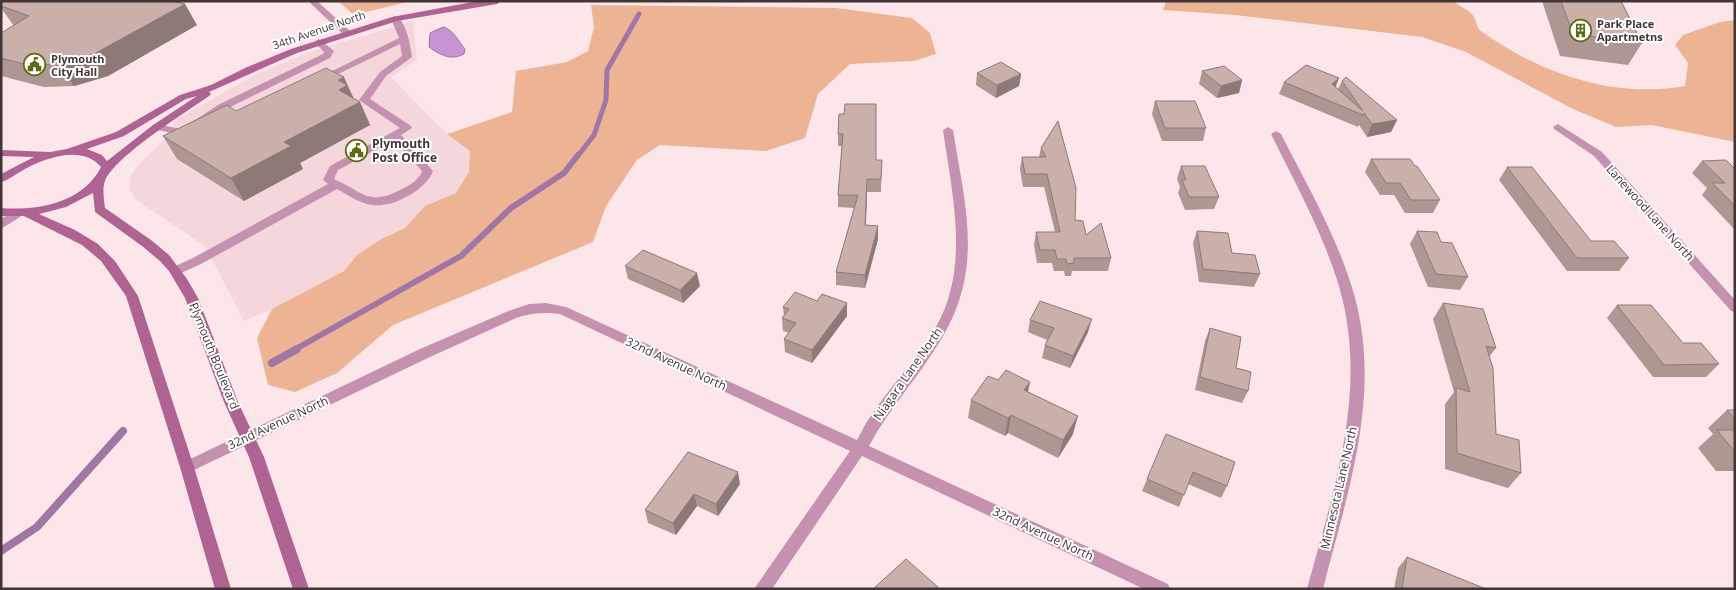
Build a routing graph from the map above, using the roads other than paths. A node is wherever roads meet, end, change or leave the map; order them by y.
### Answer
1 (312, 1) edge
2 (497, 1) edge
3 (395, 19) junction
4 (347, 33) junction
5 (404, 39) junction
6 (319, 42) junction
7 (315, 82) edge
8 (214, 87) junction
9 (157, 127) junction
10 (1558, 127) dead end
11 (948, 130) dead end
12 (182, 133) junction
13 (202, 134) edge
14 (1276, 134) dead end
15 (395, 135) junction
16 (69, 152) junction
17 (1, 153) edge
18 (56, 154) junction
19 (106, 167) junction
20 (1, 179) edge
21 (98, 182) junction
22 (337, 184) junction
23 (1, 212) edge
24 (22, 214) junction
25 (1, 225) edge
26 (175, 270) junction
27 (1735, 308) edge
28 (249, 437) junction
29 (859, 449) junction
30 (187, 467) junction
31 (223, 589) edge
32 (301, 589) edge
33 (762, 589) edge
34 (1162, 589) edge
35 (1315, 589) edge

1 - 4 street
2 - 3 street, 34th Avenue North
3 - 4 street, 34th Avenue North
3 - 5 street
4 - 6 street, 34th Avenue North
5 - 7 street
5 - 15 street
6 - 8 street, 34th Avenue North
6 - 12 street
8 - 9 street, 34th Avenue North
8 - 16 street, 34th Avenue North
9 - 12 street
9 - 19 street, 34th Avenue North
10 - 27 street, Lanewood Lane North
11 - 29 street, Niagara Lane North
12 - 13 street
14 - 35 street, Minnesota Lane North
15 - 22 street
15 - 22 street
16 - 18 street
16 - 19 street
17 - 18 street
18 - 20 street
19 - 21 street
21 - 24 street
21 - 26 street, Plymouth Boulevard
22 - 26 street
23 - 24 street
24 - 25 street
24 - 30 street
26 - 28 street, Plymouth Boulevard
28 - 29 street, 32nd Avenue North
28 - 30 street, 32nd Avenue North
28 - 32 street, Plymouth Boulevard
29 - 33 street, Niagara Lane North
29 - 34 street, 32nd Avenue North
30 - 31 street

